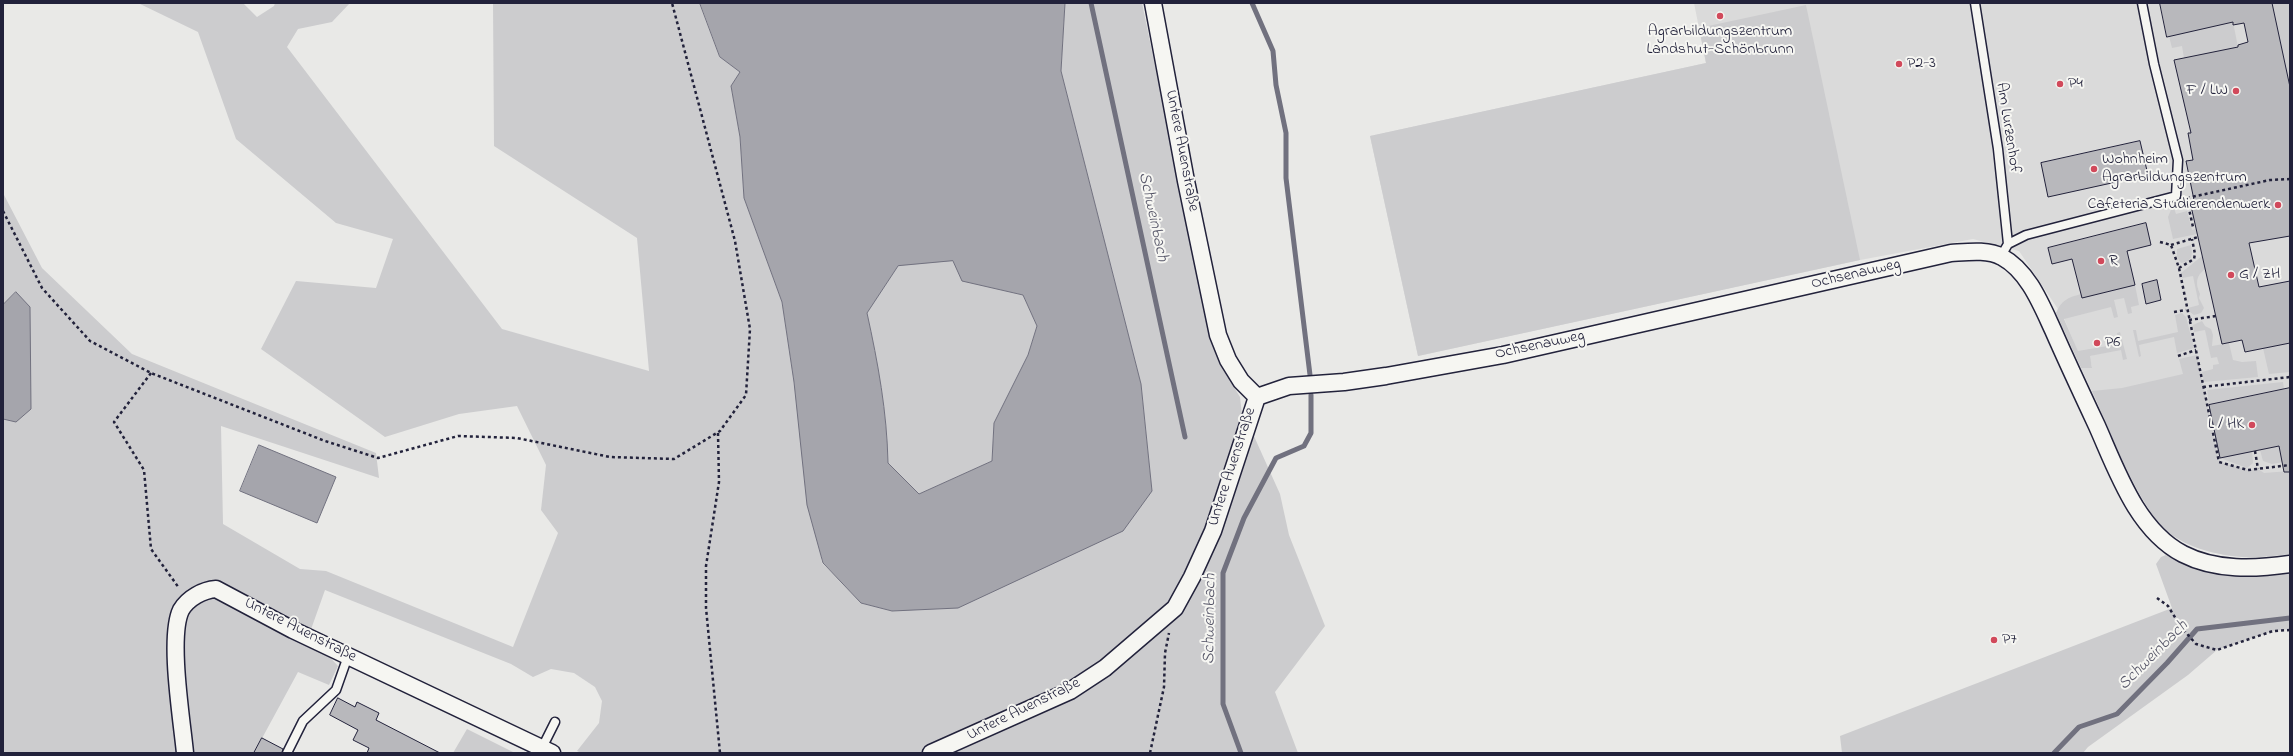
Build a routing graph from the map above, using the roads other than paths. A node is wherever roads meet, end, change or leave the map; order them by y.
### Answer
1 (1153, 3) edge
2 (1975, 3) edge
3 (2142, 3) edge
4 (2005, 250) junction
5 (1257, 397) junction
6 (2290, 564) edge
7 (348, 656) junction
8 (555, 722) dead end
9 (541, 750) edge
10 (185, 753) edge
11 (287, 753) edge
12 (931, 753) edge

1 - 5 street, Untere Auenstraße
2 - 4 lane, Am Lurzenhof
3 - 4 lane
4 - 5 street, Ochsenauweg
4 - 6 street, Ochsenauweg
5 - 12 street, Untere Auenstraße
7 - 9 street, Untere Auenstraße
7 - 10 street, Untere Auenstraße
7 - 11 lane
8 - 9 lane

